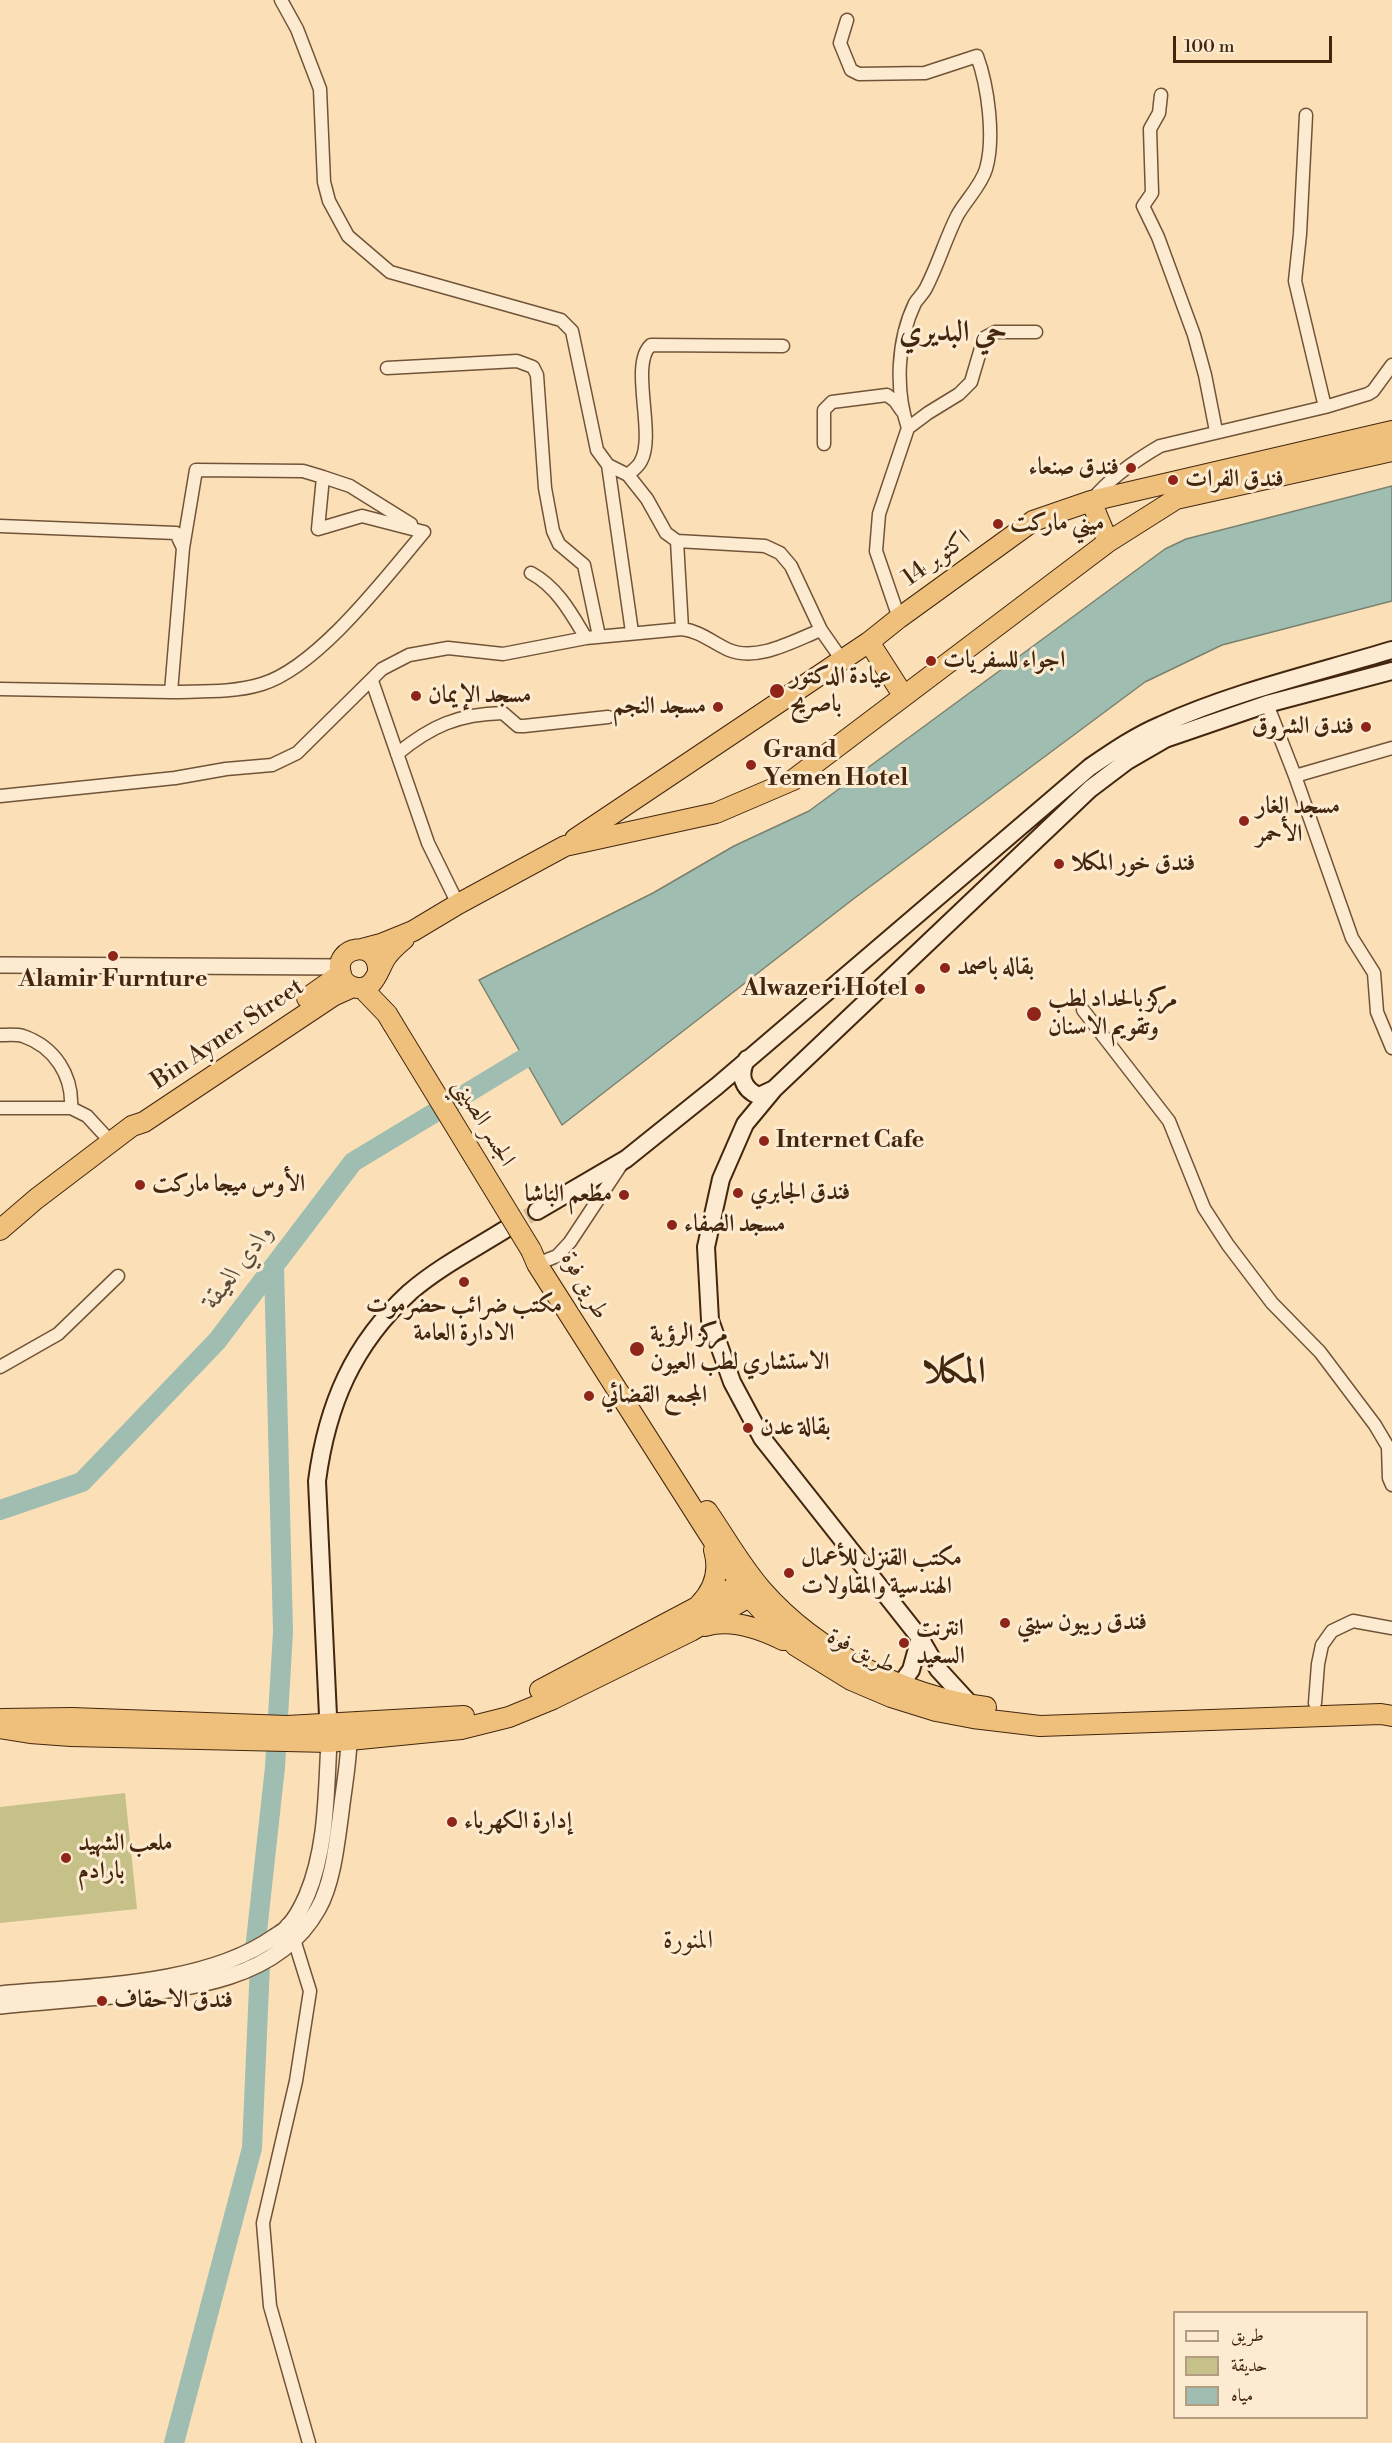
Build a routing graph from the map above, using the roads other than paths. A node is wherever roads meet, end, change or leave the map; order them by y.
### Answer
1 (281, 0) edge
2 (847, 20) dead end
3 (1161, 95) dead end
4 (1306, 115) dead end
5 (1036, 332) dead end
6 (783, 346) dead end
7 (1392, 365) edge
8 (387, 368) dead end
9 (1325, 407) junction
10 (902, 411) junction
11 (908, 428) junction
12 (1216, 431) junction
13 (1392, 431) edge
14 (824, 444) dead end
15 (1392, 451) edge
16 (608, 465) junction
17 (628, 475) junction
18 (323, 477) junction
19 (1091, 501) junction
20 (0, 526) edge
21 (424, 532) junction
22 (677, 541) junction
23 (1108, 542) junction
24 (183, 549) junction
25 (531, 573) dead end
26 (899, 618) junction
27 (682, 629) junction
28 (821, 630) junction
29 (632, 632) junction
30 (592, 637) junction
31 (869, 642) junction
32 (1392, 650) edge
33 (842, 660) junction
34 (1392, 671) edge
35 (372, 681) junction
36 (0, 690) edge
37 (171, 692) junction
38 (903, 695) junction
39 (1268, 704) junction
40 (608, 717) dead end
41 (1392, 748) edge
42 (397, 754) junction
43 (1295, 776) junction
44 (0, 796) edge
45 (565, 846) junction
46 (458, 904) junction
47 (413, 931) junction
48 (362, 949) junction
49 (0, 965) edge
50 (358, 978) junction
51 (1083, 1010) dead end
52 (0, 1035) edge
53 (1392, 1048) edge
54 (747, 1059) junction
55 (717, 1086) junction
56 (774, 1089) junction
57 (0, 1108) edge
58 (71, 1108) junction
59 (745, 1124) junction
60 (111, 1142) junction
61 (626, 1159) junction
62 (537, 1211) tunnel mouth
63 (506, 1229) tunnel mouth
64 (0, 1230) edge
65 (537, 1259) junction
66 (118, 1276) dead end
67 (0, 1367) edge
68 (1390, 1447) edge
69 (1392, 1485) edge
70 (711, 1541) junction
71 (751, 1587) junction
72 (691, 1621) junction
73 (1392, 1628) edge
74 (920, 1638) junction
75 (796, 1646) junction
76 (896, 1690) junction
77 (1315, 1703) junction
78 (971, 1705) junction
79 (1392, 1705) edge
80 (1392, 1716) edge
81 (0, 1719) edge
82 (0, 1728) edge
83 (264, 1732) junction
84 (349, 1732) junction
85 (329, 1733) junction
86 (292, 1933) junction
87 (0, 1994) edge
88 (70, 1994) junction
89 (0, 2006) edge
90 (309, 2443) edge

1 - 16 street
2 - 10 street
3 - 12 street
4 - 9 street
5 - 11 street
6 - 17 street
7 - 9 street
8 - 30 street
9 - 12 street
10 - 11 street
10 - 14 street
11 - 26 street
12 - 19 street
13 - 19 highway, 14 اكتوبر
15 - 23 highway
16 - 17 street
16 - 29 street
17 - 22 street
18 - 21 street
18 - 21 street
18 - 24 street
19 - 23 highway
19 - 26 highway, 14 اكتوبر
20 - 24 street
21 - 37 street
22 - 27 street
22 - 28 street
23 - 38 highway
24 - 37 street
25 - 30 street
26 - 31 highway, 14 اكتوبر
27 - 28 street
27 - 29 street
28 - 33 street
29 - 30 street
30 - 35 street
31 - 33 highway, 14 اكتوبر
31 - 38 highway
32 - 54 main road
33 - 45 highway, 14 اكتوبر
34 - 39 main road
35 - 42 street
35 - 44 street
36 - 37 street
38 - 45 highway
39 - 43 street
39 - 56 main road
40 - 42 street
41 - 43 street
42 - 46 street
43 - 53 street
45 - 46 highway
46 - 47 highway
47 - 48 highway
47 - 50 highway
48 - 50 highway
48 - 50 highway, الجسر الصيني
49 - 50 street
50 - 60 highway, Bin Ayner Street
50 - 65 highway, الجسر الصيني, bridge
51 - 68 street
52 - 58 street
54 - 55 main road
54 - 56 main road
55 - 59 main road
55 - 61 main road
56 - 59 main road
57 - 58 street
58 - 60 street
59 - 74 main road
60 - 64 highway, Bin Ayner Street
61 - 62 main road
61 - 65 street
63 - 85 main road
65 - 70 highway, طريق فوة
65 - 71 highway, طريق فوة
66 - 67 street
68 - 69 street
70 - 71 highway, طريق فوة
70 - 72 highway
71 - 72 highway
71 - 75 highway, طريق فوة
71 - 76 highway, طريق فوة
72 - 75 highway
72 - 84 highway
73 - 77 street
74 - 76 main road
74 - 78 main road
75 - 76 highway, طريق فوة
76 - 78 highway, طريق فوة
76 - 80 highway, طريق فوة
77 - 78 highway, طريق فوة
77 - 79 highway, طريق فوة
81 - 83 highway
82 - 83 highway
83 - 85 highway
84 - 85 highway
84 - 86 street
85 - 86 street
86 - 88 street
86 - 90 street
87 - 88 street
88 - 89 street

